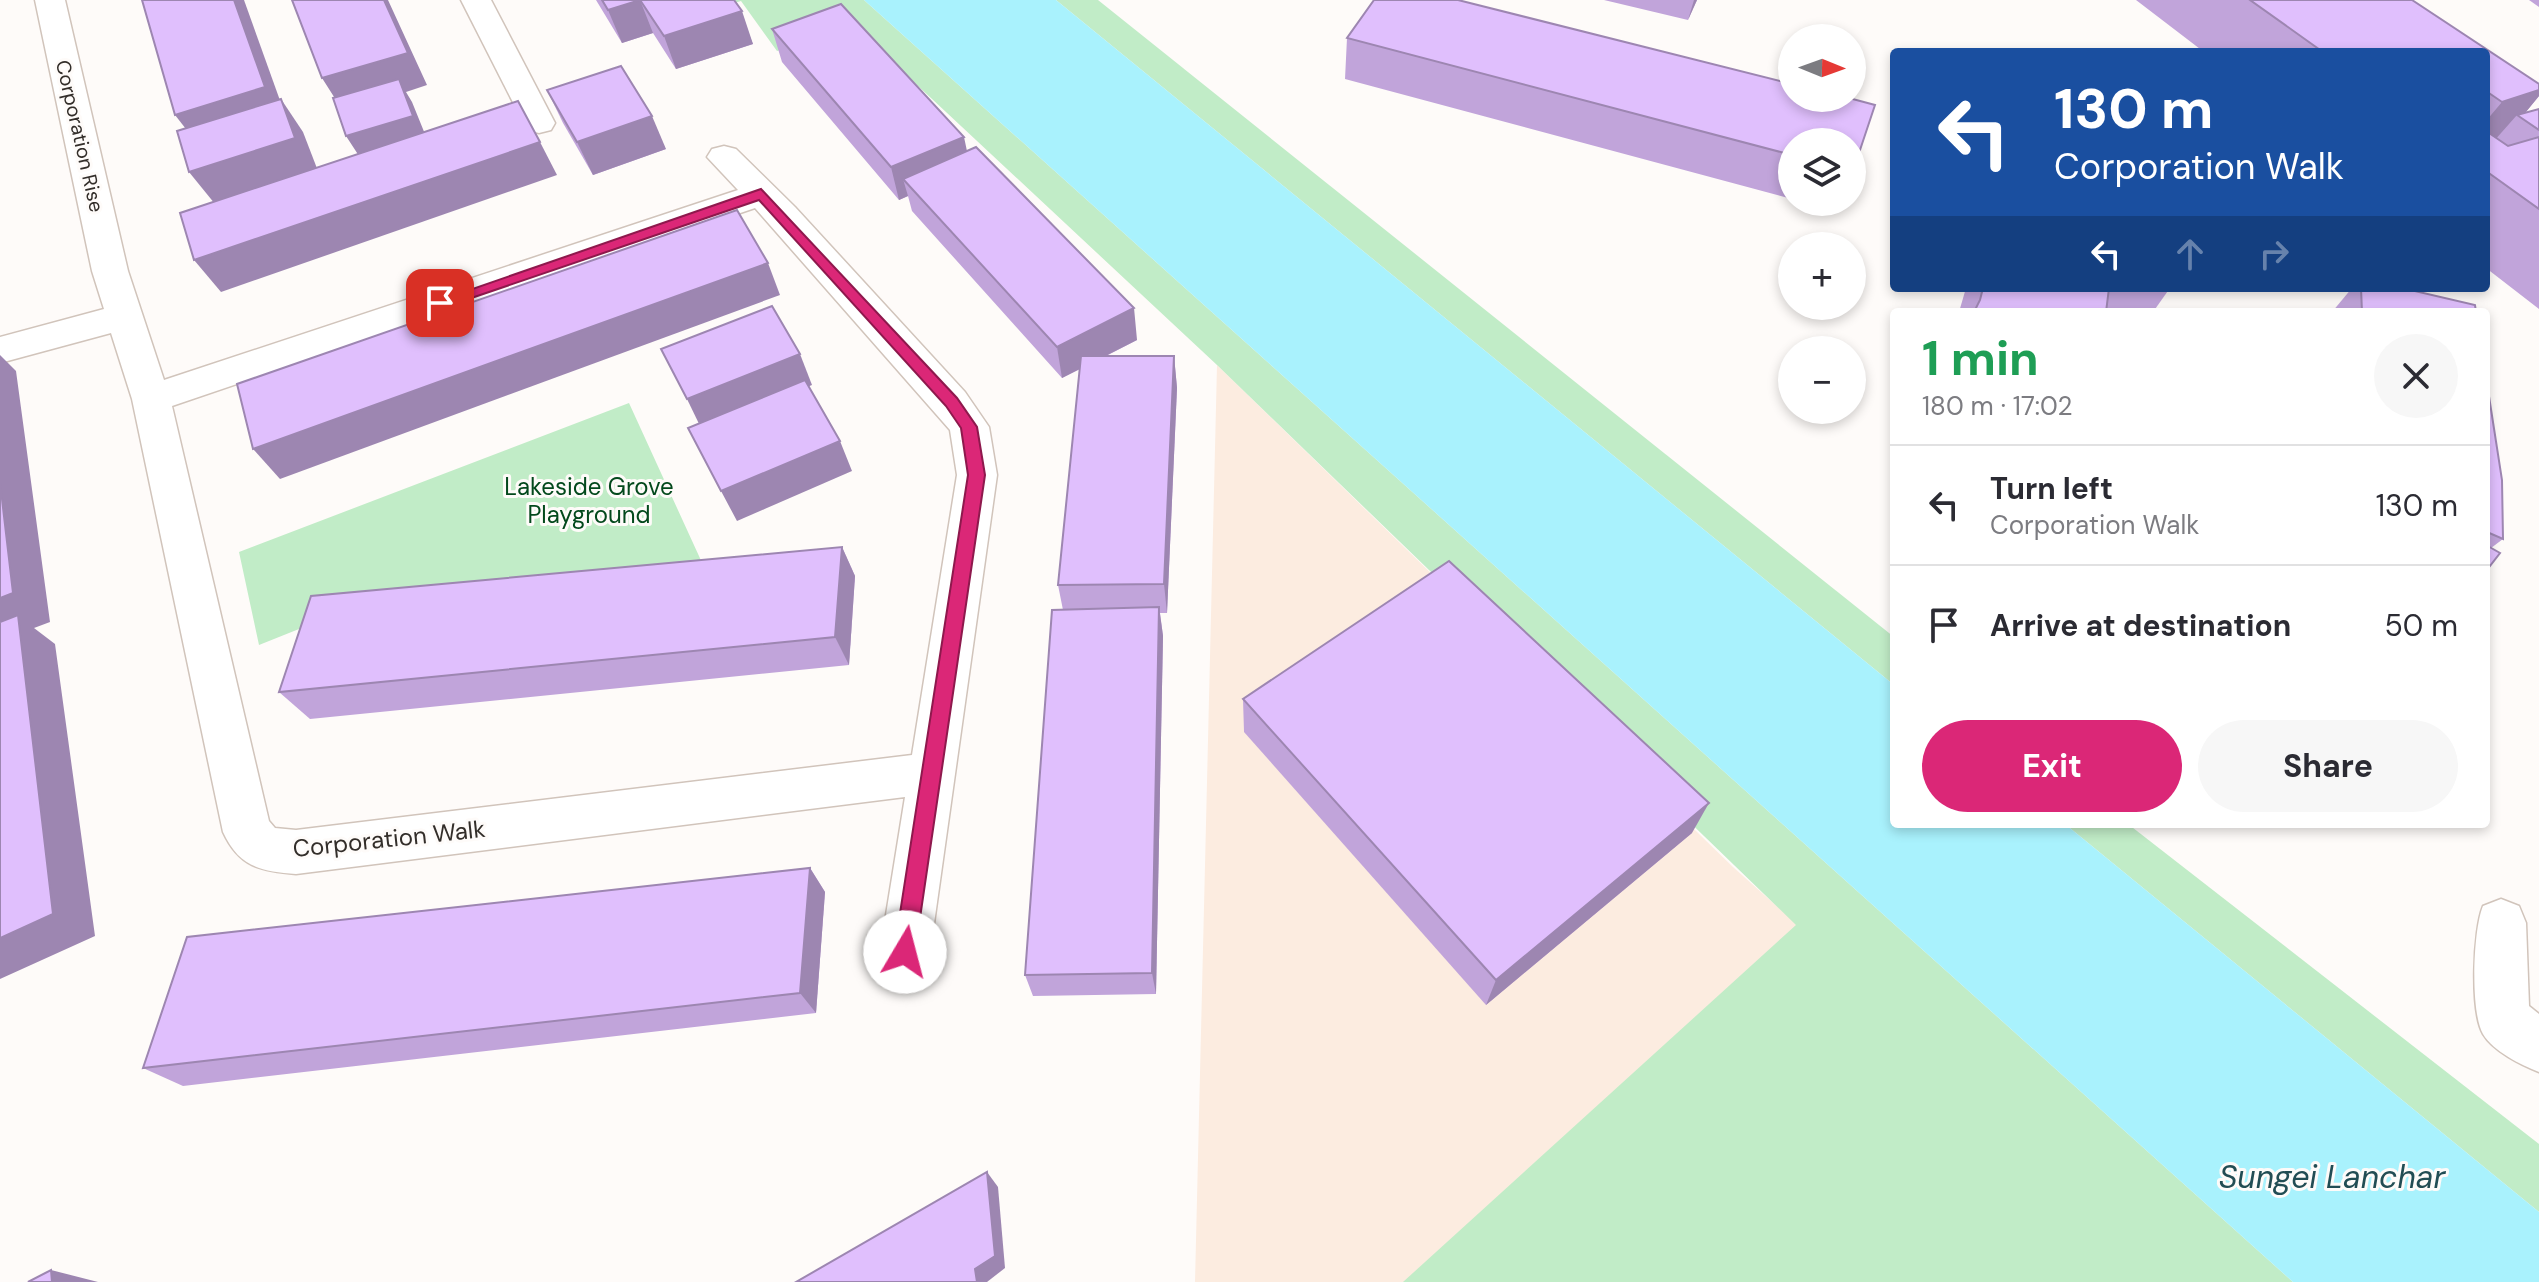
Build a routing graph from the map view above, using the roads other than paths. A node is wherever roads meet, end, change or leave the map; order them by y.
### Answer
1 (50, 0) edge
2 (476, 0) edge
3 (539, 123) dead end
4 (724, 157) dead end
5 (761, 194) junction
6 (110, 271) joint
7 (127, 316) junction
8 (0, 350) edge
9 (151, 399) junction
10 (932, 773) junction
11 (2501, 923) dead end
12 (905, 952) dead end
13 (2539, 1046) edge

1 - 6 street, Corporation Rise
2 - 3 street
4 - 5 street
5 - 9 street
5 - 10 street
6 - 7 street, Corporation Walk
7 - 8 street
7 - 9 street, Corporation Walk
9 - 10 street, Corporation Walk
10 - 12 street
11 - 13 street

